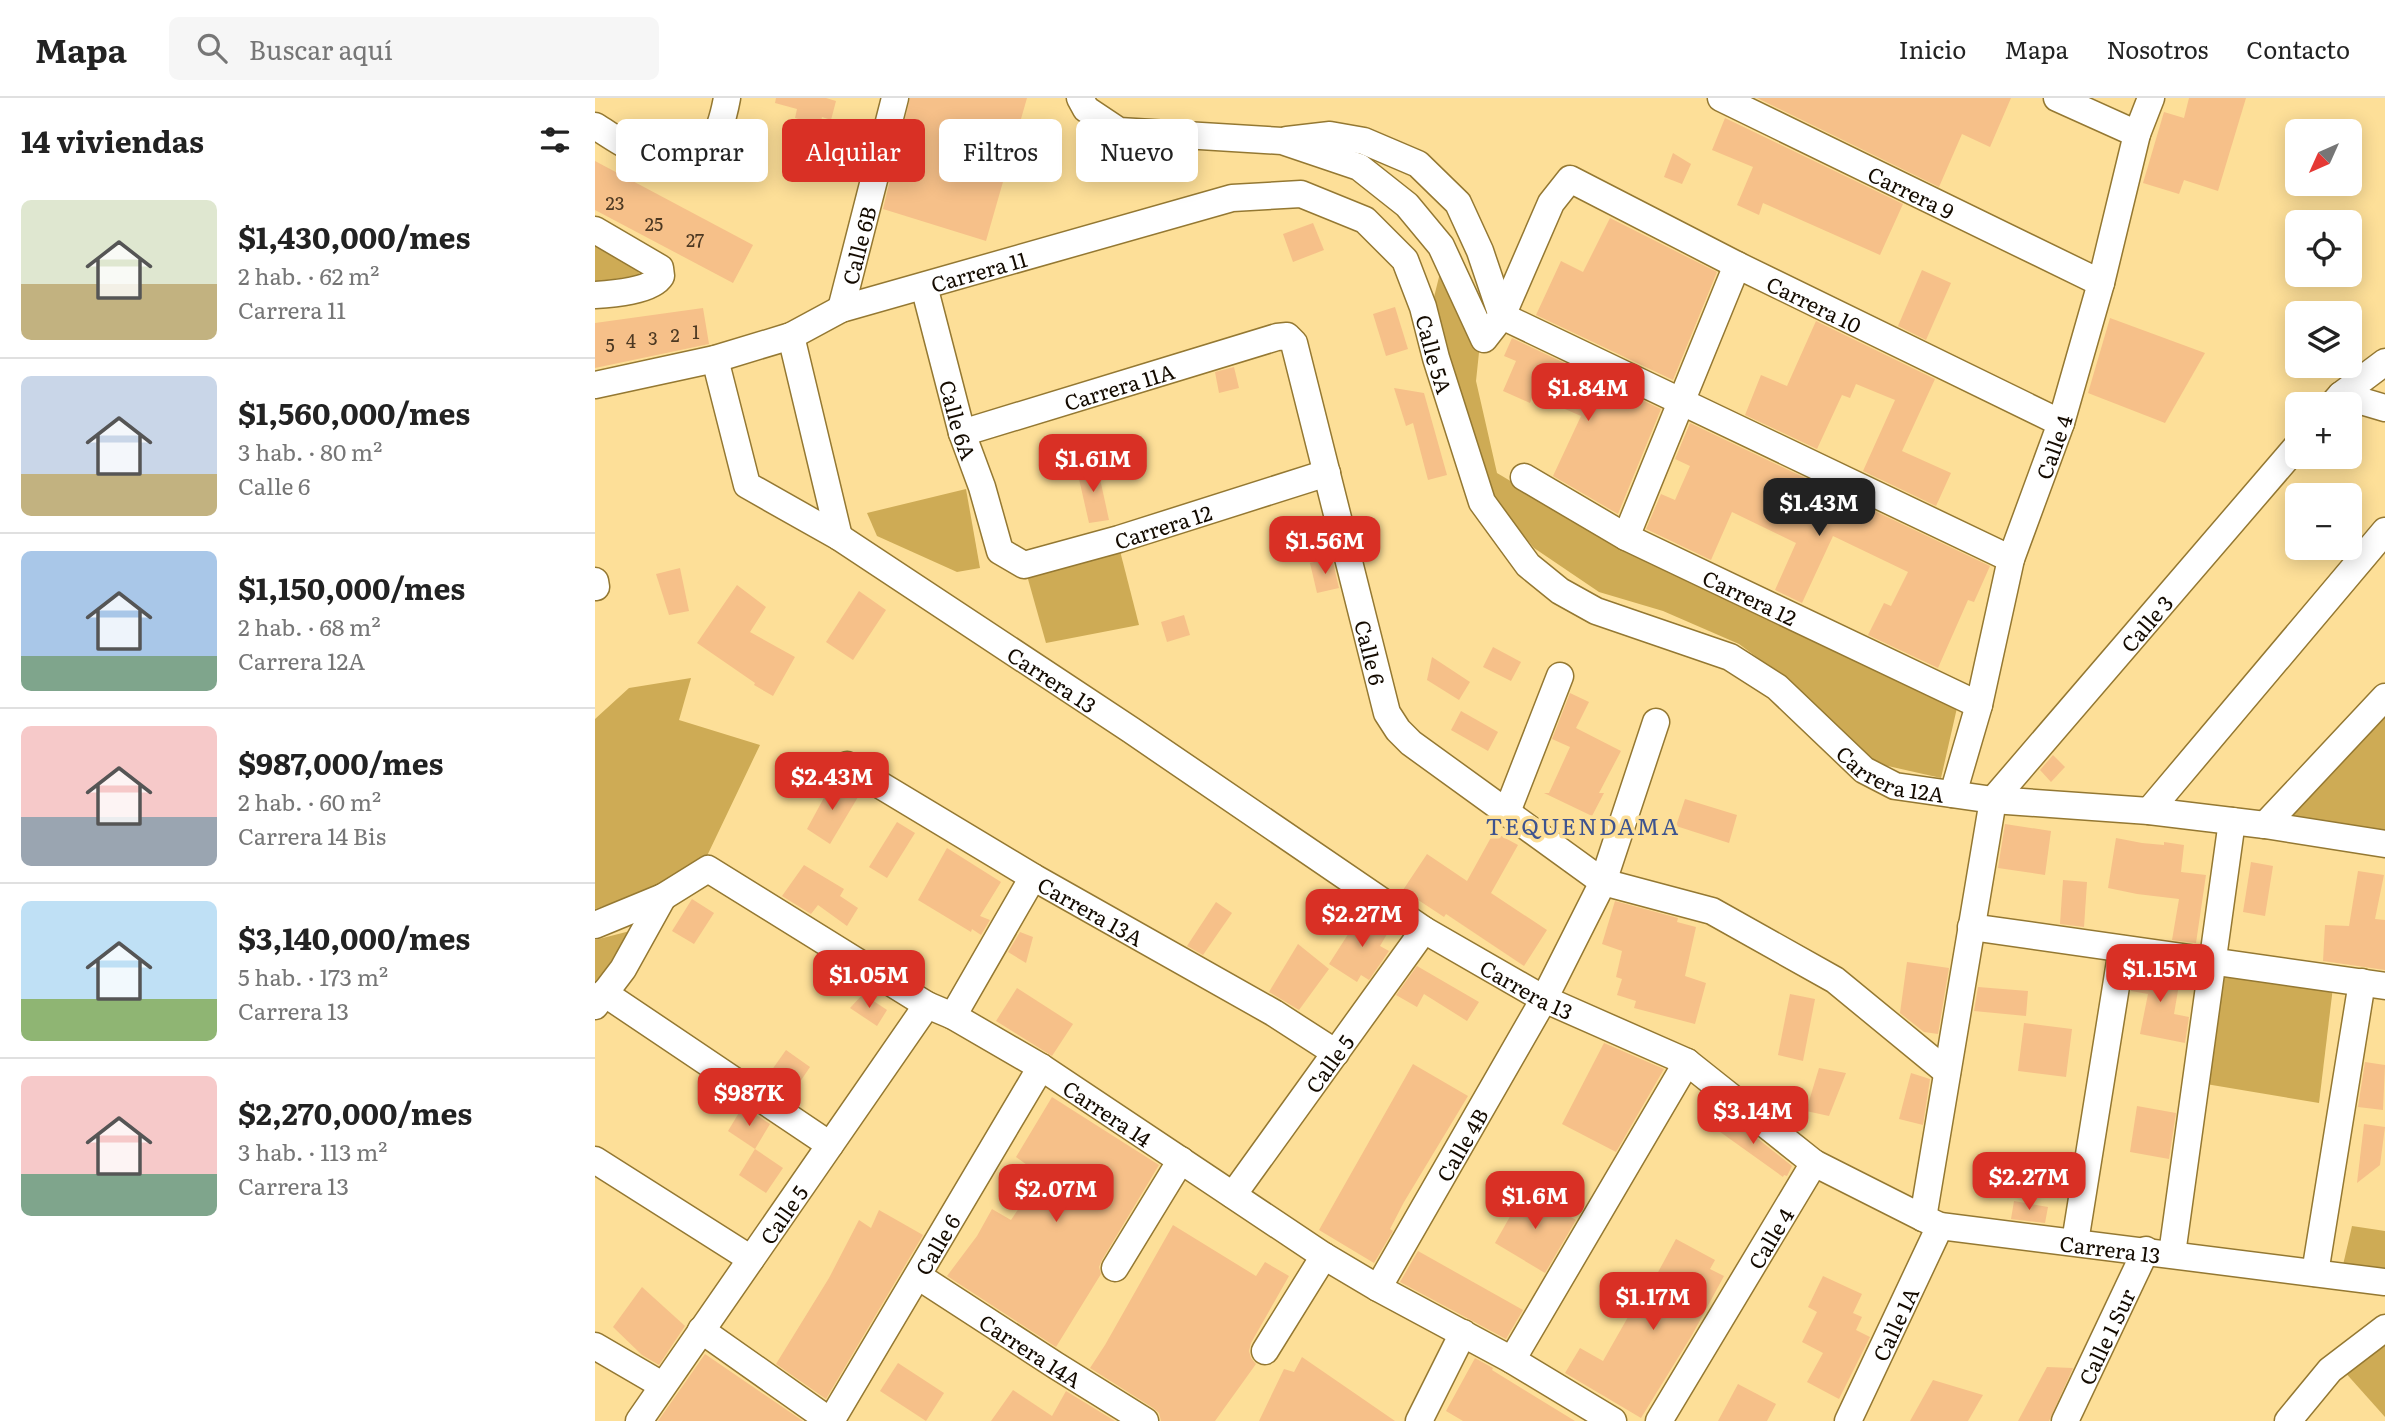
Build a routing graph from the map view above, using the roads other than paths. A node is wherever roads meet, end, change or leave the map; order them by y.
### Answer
1 (727, 98) edge
2 (895, 98) edge
3 (1080, 98) edge
4 (1721, 98) edge
5 (2057, 98) edge
6 (2151, 98) edge
7 (595, 126) edge
8 (2137, 134) junction
9 (1282, 141) junction
10 (1365, 220) joint
11 (595, 230) edge
12 (1441, 246) junction
13 (1737, 265) junction
14 (2101, 283) junction
15 (924, 286) junction
16 (595, 295) edge
17 (1423, 307) junction
18 (841, 309) junction
19 (1502, 316) junction
20 (791, 336) junction
21 (1277, 337) joint
22 (715, 359) junction
23 (2385, 362) edge
24 (595, 385) edge
25 (2347, 392) edge
26 (1682, 402) junction
27 (2362, 404) edge
28 (2385, 408) edge
29 (2061, 423) junction
30 (962, 433) junction
31 (2285, 460) edge
32 (1327, 473) junction
33 (1524, 477) dead end
34 (1482, 502) joint
35 (2385, 531) edge
36 (839, 537) junction
37 (1626, 537) junction
38 (1000, 551) joint
39 (2011, 559) junction
40 (1560, 676) dead end
41 (2385, 697) edge
42 (1979, 705) junction
43 (1656, 722) dead end
44 (848, 765) dead end
45 (1953, 794) junction
46 (1993, 800) junction
47 (2148, 811) junction
48 (1507, 812) junction
49 (2232, 821) junction
50 (2266, 825) junction
51 (2385, 844) edge
52 (1033, 877) junction
53 (1603, 882) junction
54 (663, 897) junction
55 (595, 925) edge
56 (1971, 928) junction
57 (1424, 930) junction
58 (2122, 949) junction
59 (2213, 962) junction
60 (2373, 984) edge
61 (600, 999) edge
62 (1544, 999) junction
63 (927, 1005) junction
64 (953, 1016) junction
65 (1336, 1053) junction
66 (1687, 1062) junction
67 (1041, 1067) junction
68 (1947, 1072) junction
69 (830, 1145) junction
70 (595, 1160) edge
71 (1181, 1160) junction
72 (1814, 1163) junction
73 (1233, 1195) junction
74 (1931, 1222) junction
75 (2075, 1242) junction
76 (2146, 1250) junction
77 (2172, 1254) junction
78 (1324, 1256) junction
79 (751, 1259) junction
80 (1115, 1268) dead end
81 (2315, 1273) junction
82 (918, 1276) junction
83 (2385, 1282) edge
84 (1378, 1288) junction
85 (2385, 1328) edge
86 (701, 1329) junction
87 (1463, 1333) junction
88 (595, 1346) edge
89 (1265, 1351) dead end
90 (1512, 1360) junction
91 (662, 1385) junction
92 (639, 1421) edge
93 (831, 1421) edge
94 (1145, 1421) edge
95 (1419, 1421) edge
96 (1613, 1421) edge
97 (1659, 1421) edge
98 (1848, 1421) edge
99 (2065, 1421) edge
100 (2288, 1421) edge

1 - 7 street
2 - 18 street, Calle 6B
3 - 9 street
4 - 14 street, Carrera 9
5 - 8 street
6 - 8 street, Calle 4
8 - 14 street, Calle 4
9 - 12 street
9 - 19 street
10 - 15 street, Carrera 11
10 - 17 street, Calle 5A
11 - 16 street
12 - 17 street
12 - 19 street
13 - 19 street, Carrera 10
13 - 26 street
13 - 29 street, Carrera 10
14 - 29 street, Calle 4
15 - 18 street, Carrera 11
15 - 30 street, Calle 6A
17 - 34 street, Calle 5A
18 - 20 street, Carrera 11
19 - 26 street
20 - 22 street, Carrera 11
20 - 36 street
21 - 30 street, Carrera 11A
21 - 32 street, Calle 6
22 - 24 street, Carrera 11
22 - 36 street, Carrera 13
23 - 25 street
26 - 37 street
26 - 39 street
27 - 28 street
29 - 39 street, Calle 4
30 - 38 street, Calle 6A
31 - 46 street, Calle 3
32 - 38 street, Carrera 12
32 - 48 street, Calle 6
33 - 37 street, Carrera 12
34 - 45 street, Carrera 12A
35 - 47 street
36 - 57 street, Carrera 13
37 - 42 street, Carrera 12
39 - 42 street, Calle 4
40 - 48 street
41 - 50 street
42 - 45 street, Calle 4
43 - 53 street, Calle 4B
44 - 52 street, Carrera 13A
45 - 46 street, Carrera 12A
46 - 47 street, Carrera 12A
46 - 56 street, Calle 1A
47 - 49 street, Carrera 12A
48 - 53 street, Calle 6
49 - 50 street, Carrera 12A
49 - 59 street
50 - 51 street, Carrera 12A
52 - 64 street
52 - 65 street, Carrera 13A
53 - 62 street, Calle 4B
53 - 68 street
54 - 55 street, Carrera 14
54 - 61 street
54 - 63 street, Carrera 14
56 - 58 street
56 - 68 street, Calle 1A
57 - 62 street, Carrera 13
57 - 65 street, Calle 5
58 - 59 street
58 - 75 street
59 - 60 street
59 - 77 street
60 - 81 street
61 - 69 street
62 - 66 street, Carrera 13
62 - 84 street, Calle 4B
63 - 64 street, Carrera 14
63 - 69 street, Calle 5
64 - 67 street, Carrera 14
65 - 73 street, Calle 5
66 - 72 street, Carrera 13
66 - 90 street
67 - 71 street, Carrera 14
67 - 82 street, Calle 6
68 - 74 street, Calle 1A
69 - 79 street, Calle 5
70 - 79 street
71 - 73 street, Carrera 14
71 - 80 street
72 - 74 street, Carrera 13
72 - 97 street, Calle 4
73 - 78 street, Carrera 14
74 - 75 street, Carrera 13
74 - 98 street, Calle 1A
75 - 76 street, Carrera 13
76 - 77 street, Carrera 13
76 - 99 street, Calle 1 Sur
77 - 81 street, Carrera 13
78 - 84 street, Carrera 14
78 - 89 street
79 - 86 street, Calle 5
81 - 83 street, Carrera 13
82 - 93 street, Calle 6
82 - 94 street, Carrera 14A
84 - 87 street, Carrera 14
85 - 100 street
86 - 91 street, Calle 5
86 - 93 street
87 - 90 street, Carrera 14
87 - 95 street
88 - 91 street
90 - 96 street, Carrera 14
91 - 92 street, Calle 5

